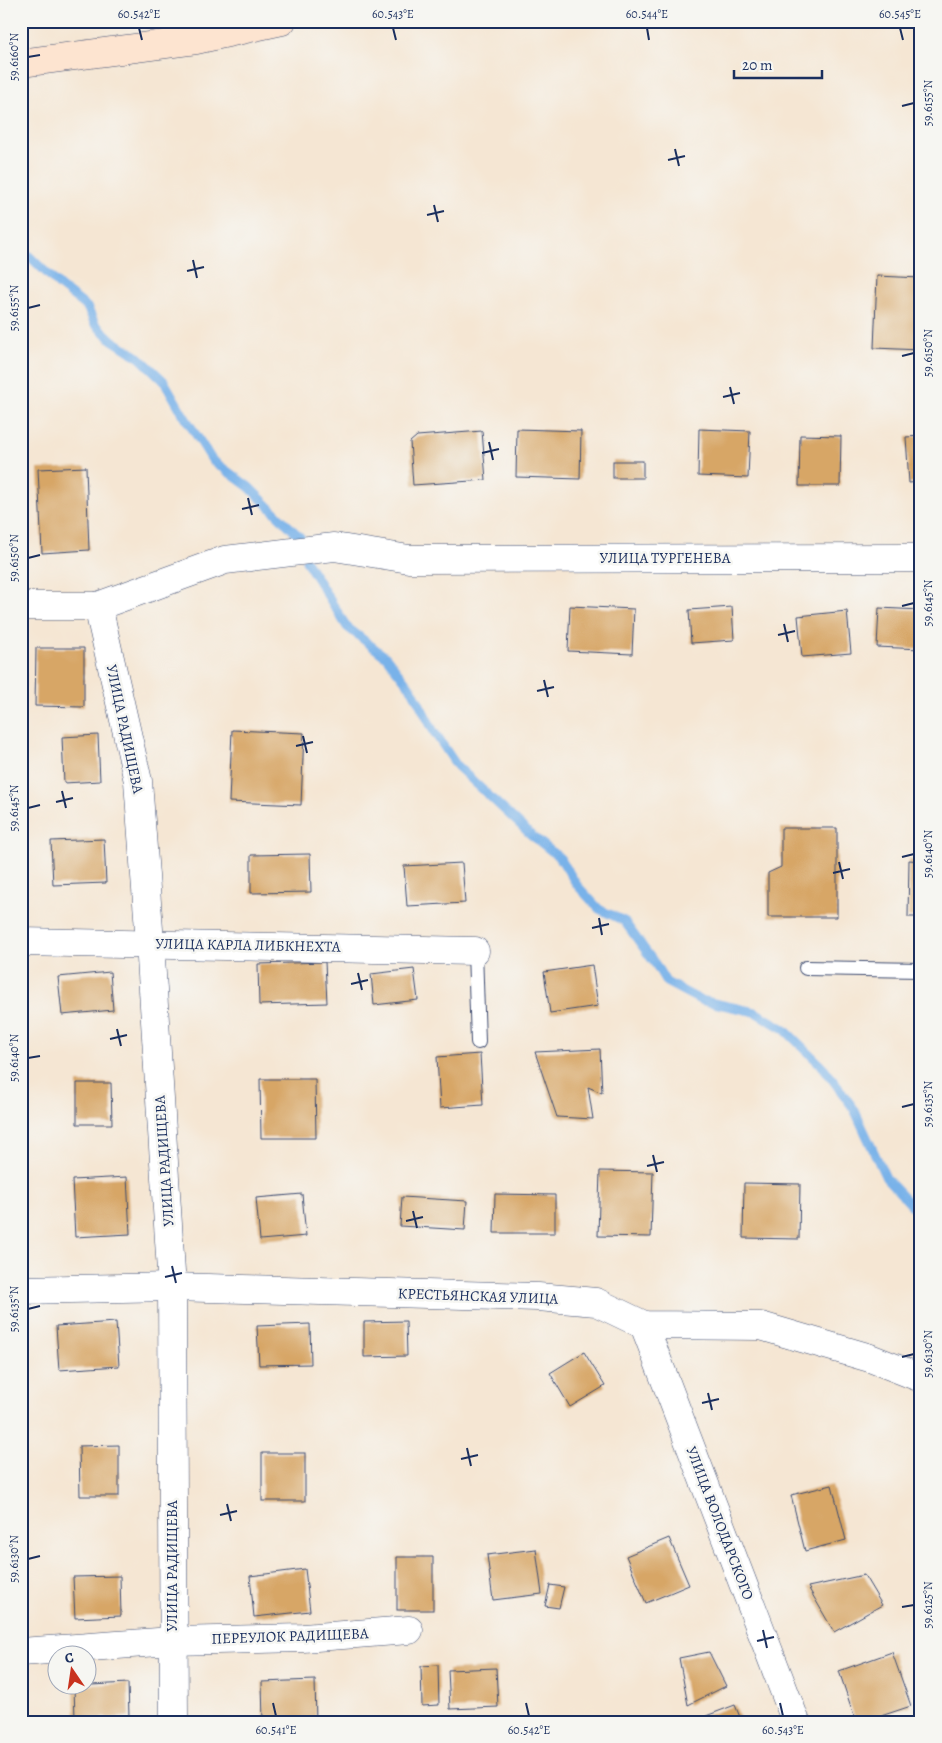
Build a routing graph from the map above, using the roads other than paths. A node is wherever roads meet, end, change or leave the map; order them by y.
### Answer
1 (282, 21) edge
2 (21, 63) edge
3 (921, 558) edge
4 (21, 606) edge
5 (98, 606) junction
6 (21, 942) edge
7 (150, 943) junction
8 (475, 951) joint
9 (806, 968) dead end
10 (921, 970) edge
11 (478, 1042) dead end
12 (172, 1288) junction
13 (21, 1290) edge
14 (644, 1324) junction
15 (921, 1378) edge
16 (408, 1630) dead end
17 (172, 1641) junction
18 (21, 1652) edge
19 (174, 1722) edge
20 (796, 1722) edge

1 - 2 main road
3 - 5 street, УЛИЦА ТУРГЕНЕВА
4 - 5 street
5 - 7 street, УЛИЦА РАДИЩЕВА
6 - 7 street, УЛИЦА КАРЛА ЛИБКНЕХТА
7 - 8 street, УЛИЦА КАРЛА ЛИБКНЕХТА
7 - 12 street, УЛИЦА РАДИЩЕВА
8 - 11 lane
9 - 10 lane
12 - 13 street, КРЕСТЬЯНСКАЯ УЛИЦА
12 - 14 street, КРЕСТЬЯНСКАЯ УЛИЦА
12 - 17 street, УЛИЦА РАДИЩЕВА
14 - 15 street, КРЕСТЬЯНСКАЯ УЛИЦА
14 - 20 street, УЛИЦА ВОЛОДАРСКОГО
16 - 17 street, ПЕРЕУЛОК РАДИЩЕВА
17 - 18 street, ПЕРЕУЛОК РАДИЩЕВА
17 - 19 street, УЛИЦА РАДИЩЕВА

